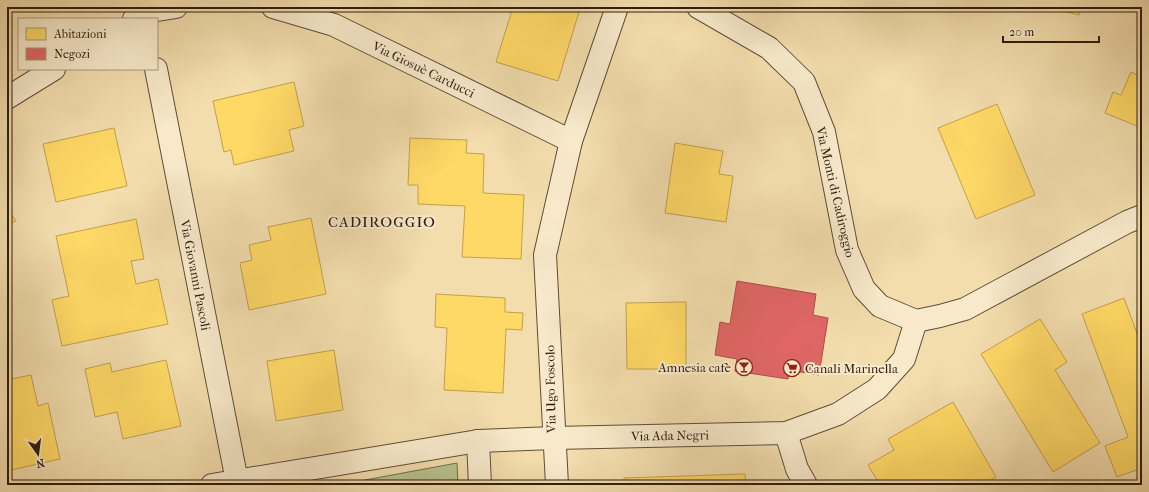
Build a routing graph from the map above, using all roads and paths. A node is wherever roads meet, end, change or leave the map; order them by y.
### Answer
1 (176, 7) edge
2 (273, 7) edge
3 (617, 7) edge
4 (698, 7) edge
5 (142, 17) edge
6 (52, 70) edge
7 (156, 70) edge
8 (7, 98) edge
9 (570, 141) junction
10 (1142, 216) edge
11 (916, 321) junction
12 (786, 432) junction
13 (554, 438) junction
14 (478, 441) junction
15 (237, 481) junction
16 (212, 485) edge
17 (480, 485) edge
18 (557, 485) edge
19 (806, 485) edge

1 - 5 street
2 - 9 street, Via Giosuè Carducci
3 - 9 street, Via Ugo Foscolo
4 - 11 street, Via Monti di Cadiroggio
6 - 8 street
7 - 15 street, Via Giovanni Pascoli
9 - 13 street, Via Ugo Foscolo
10 - 11 street
11 - 12 street, Via Ada Negri
12 - 13 street, Via Ada Negri
12 - 19 street
13 - 14 street, Via Ugo Foscolo
13 - 18 street
14 - 15 street, Via Ugo Foscolo
14 - 17 street
15 - 16 street, Via Ugo Foscolo

